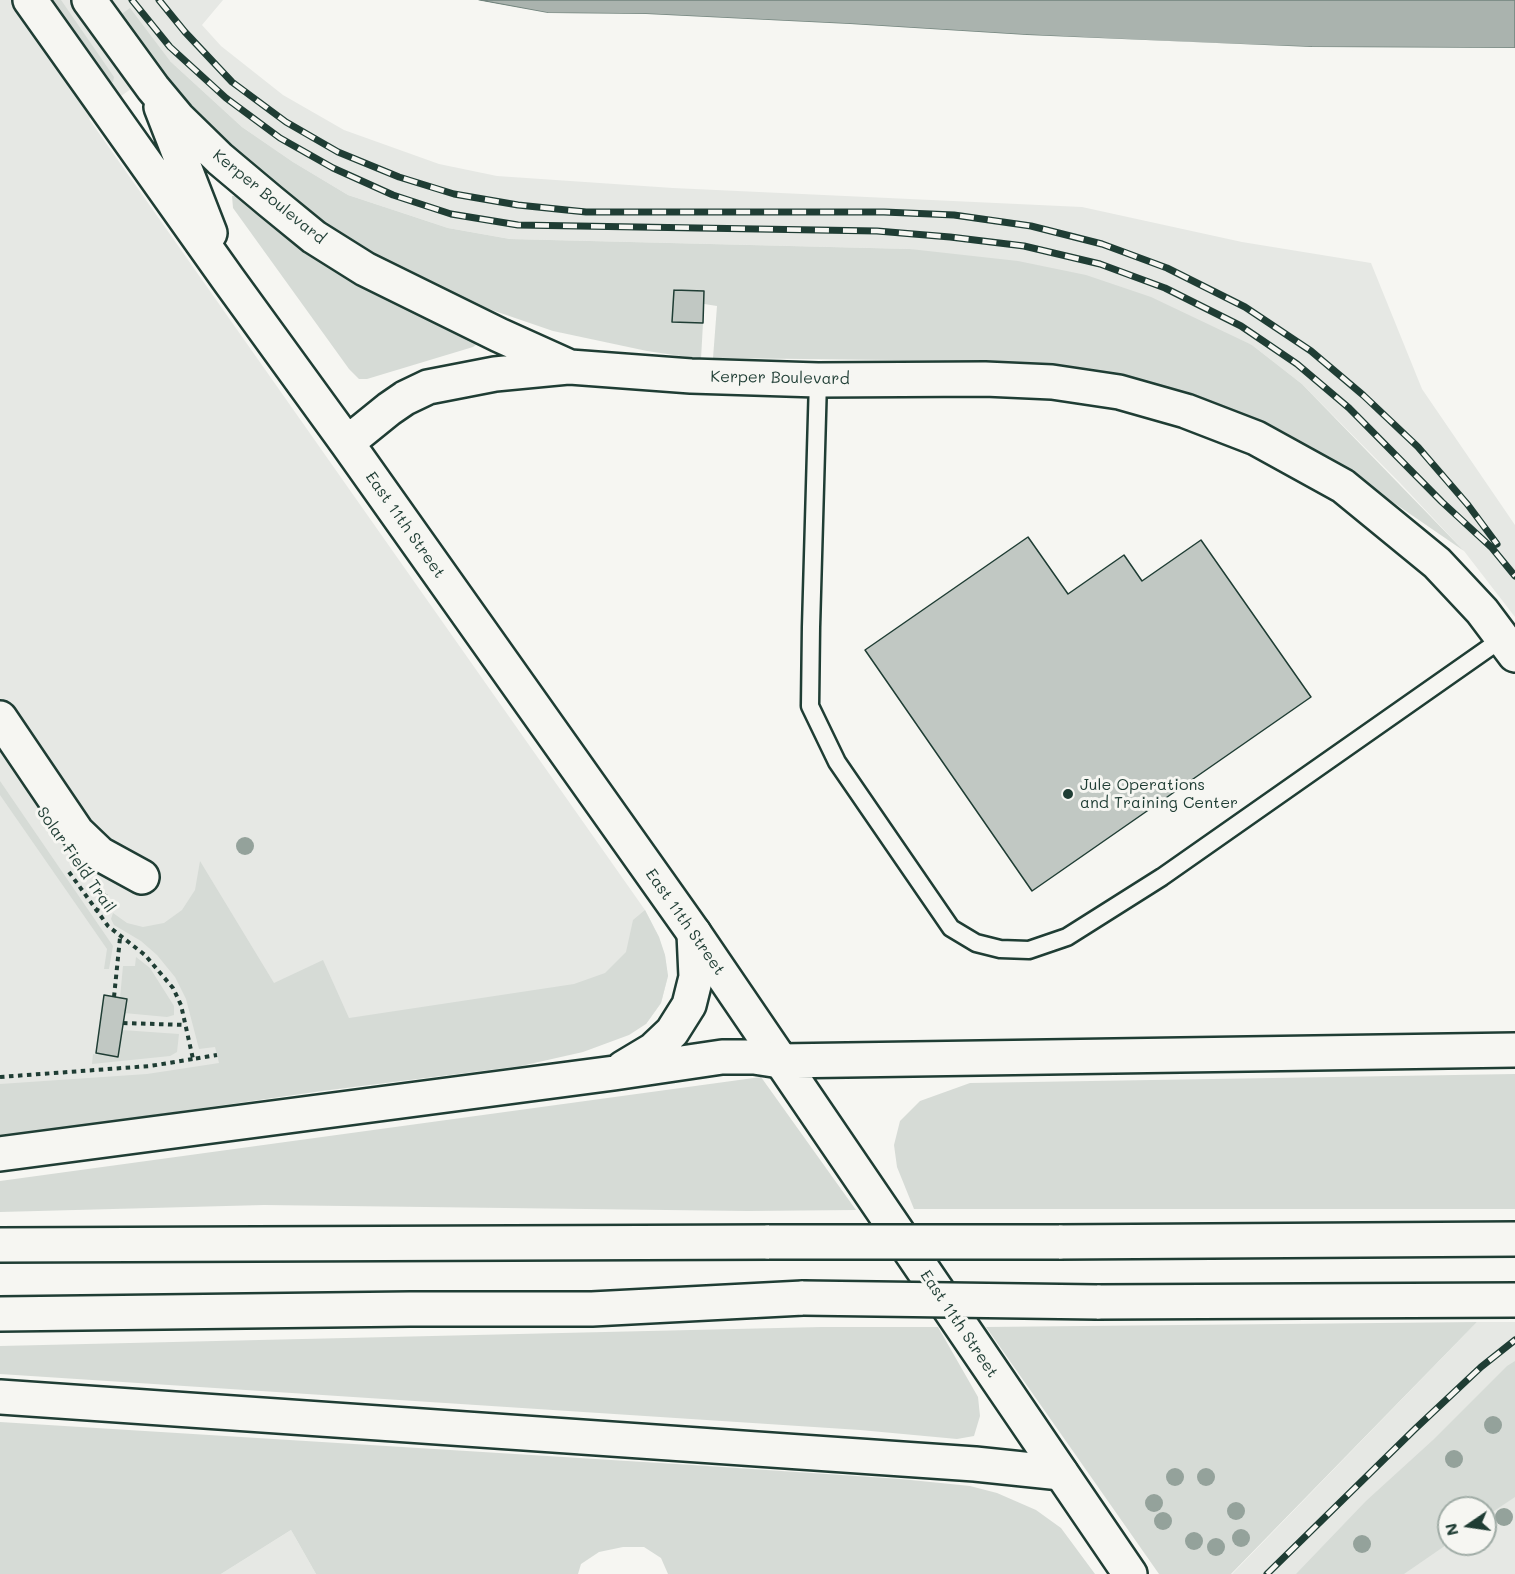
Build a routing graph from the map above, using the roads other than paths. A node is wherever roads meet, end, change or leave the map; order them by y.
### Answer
1 (30, 0) edge
2 (89, 0) edge
3 (153, 88) junction
4 (228, 279) junction
5 (570, 367) junction
6 (818, 380) junction
7 (347, 443) junction
8 (1509, 647) edge
9 (0, 718) edge
10 (142, 877) dead end
11 (694, 933) junction
12 (1515, 1050) edge
13 (780, 1061) junction
14 (614, 1073) junction
15 (0, 1154) edge
16 (1515, 1239) edge
17 (0, 1245) edge
18 (1504, 1300) edge
19 (0, 1314) edge
20 (0, 1397) edge
21 (1061, 1473) junction
22 (1130, 1574) edge

1 - 4 main road
2 - 3 main road, Kerper Boulevard
3 - 4 main road
3 - 5 main road, Kerper Boulevard
4 - 7 main road, East 11th Street
5 - 6 main road, Kerper Boulevard
5 - 7 main road
6 - 8 main road, Kerper Boulevard
6 - 8 lane
7 - 11 main road, East 11th Street
9 - 10 main road
11 - 13 main road, East 11th Street
11 - 14 main road
12 - 13 main road
13 - 14 main road
13 - 21 main road, East 11th Street
14 - 15 main road
16 - 17 main road, bridge
18 - 19 main road, bridge
20 - 21 main road
21 - 22 main road, East 11th Street

